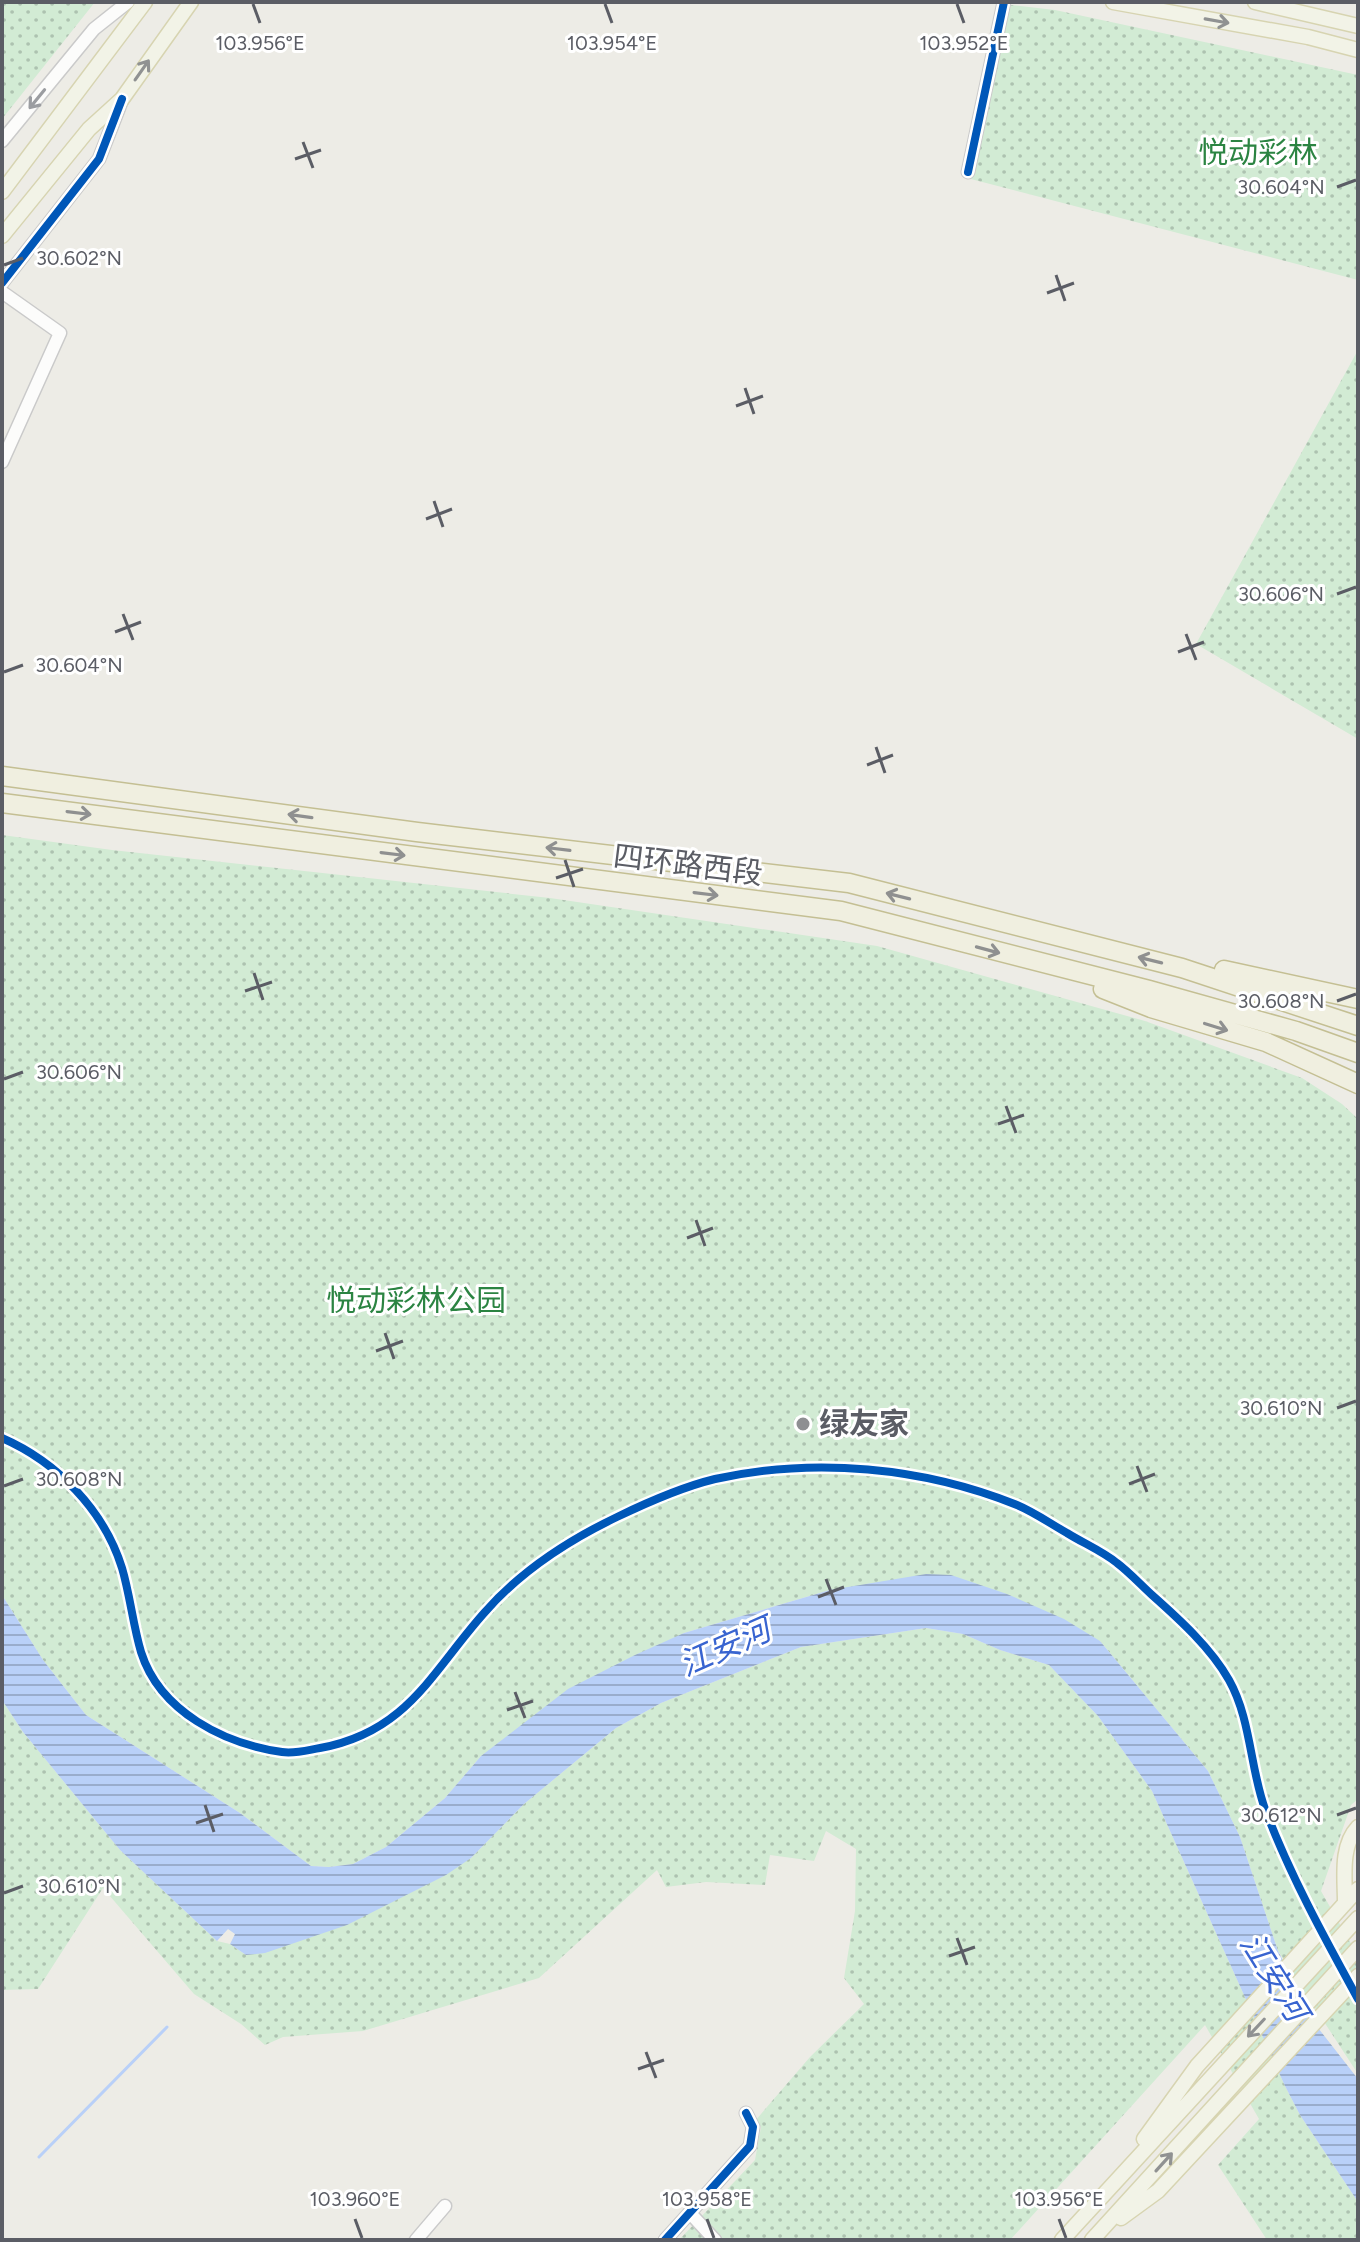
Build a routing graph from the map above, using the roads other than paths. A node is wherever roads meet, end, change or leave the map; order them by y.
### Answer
1 (128, 2) edge
2 (145, 2) edge
3 (191, 2) edge
4 (1004, 2) edge
5 (1113, 2) edge
6 (1255, 2) edge
7 (1358, 26) edge
8 (1358, 50) edge
9 (122, 99) junction
10 (89, 129) junction
11 (2, 141) edge
12 (33, 151) junction
13 (968, 172) dead end
14 (2, 179) edge
15 (2, 192) edge
16 (2, 236) edge
17 (2, 249) edge
18 (2, 283) edge
19 (2, 292) edge
20 (2, 462) edge
21 (2, 776) edge
22 (2, 803) edge
23 (1037, 963) junction
24 (1182, 968) junction
25 (1263, 979) junction
26 (1358, 999) edge
27 (1358, 1009) edge
28 (1358, 1026) edge
29 (1266, 1042) junction
30 (1358, 1053) edge
31 (1358, 1073) edge
32 (1358, 1084) edge
33 (1358, 1827) edge
34 (1358, 1889) edge
35 (1341, 1907) junction
36 (1358, 1918) edge
37 (1357, 1949) edge
38 (1358, 1976) edge
39 (746, 2113) dead end
40 (1115, 2182) junction
41 (445, 2206) dead end
42 (690, 2213) junction
43 (1094, 2238) edge
44 (416, 2240) edge
45 (665, 2240) edge
46 (715, 2240) edge
47 (1062, 2240) edge

1 -> 11 street
2 - 12 main road
9 -> 3 main road
4 - 13 street
5 -> 8 main road
6 - 7 main road
9 - 10 main road
9 - 18 street
10 - 16 main road
10 - 17 main road
12 - 14 main road
12 - 15 main road
19 - 20 street
24 -> 21 highway, 四环路西段
22 -> 23 highway, 四环路西段
23 -> 29 highway
23 - 30 highway, 四环路西段
24 - 25 highway
24 - 28 highway, 四环路西段
25 - 26 highway
25 - 27 highway
29 - 31 highway
29 - 32 highway
33 - 35 main road
34 - 35 main road
35 - 40 main road
36 -> 40 main road
43 -> 37 main road
38 - 43 main road
39 - 42 street
40 - 47 main road
41 - 44 street
42 - 45 street
42 - 46 street

